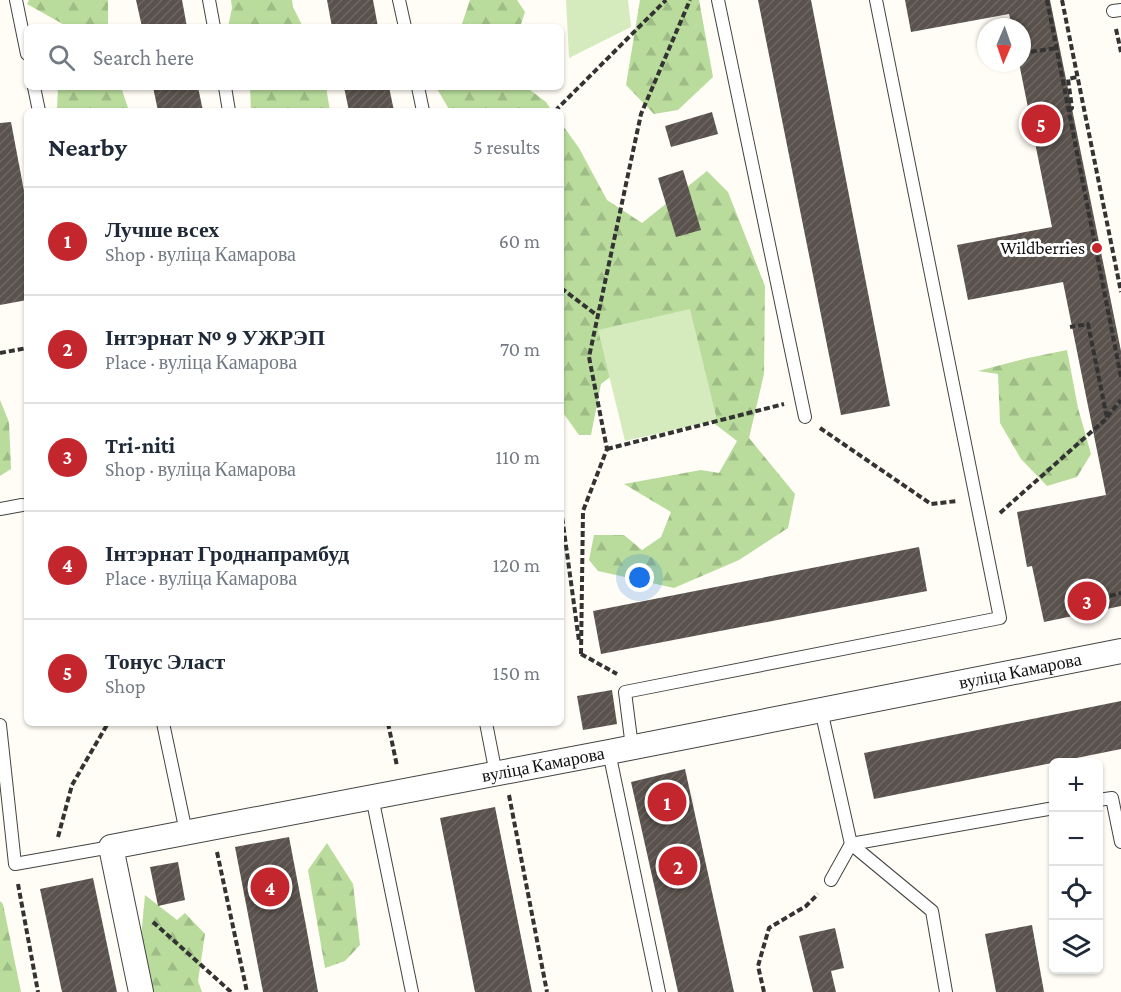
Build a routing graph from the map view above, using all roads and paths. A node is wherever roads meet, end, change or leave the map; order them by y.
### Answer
1 (16, 0) edge
2 (209, 0) edge
3 (399, 0) edge
4 (666, 0) edge
5 (690, 0) edge
6 (718, 0) edge
7 (876, 0) edge
8 (1047, 0) edge
9 (1062, 0) edge
10 (213, 24) edge
11 (404, 24) edge
12 (24, 39) edge
13 (1057, 48) junction
14 (1031, 52) edge
15 (1077, 77) junction
16 (35, 90) edge
17 (226, 90) edge
18 (419, 90) edge
19 (38, 108) edge
20 (228, 108) edge
21 (422, 108) edge
22 (558, 108) edge
23 (1069, 111) junction
24 (564, 290) edge
25 (1121, 292) edge
26 (598, 316) junction
27 (1070, 327) dead end
28 (24, 349) edge
29 (0, 353) edge
30 (1121, 377) edge
31 (801, 400) junction
32 (1121, 400) edge
33 (805, 417) joint
34 (1107, 418) junction
35 (607, 449) junction
36 (978, 498) junction
37 (22, 505) dead end
38 (0, 509) edge
39 (1002, 523) dead end
40 (564, 531) edge
41 (1121, 593) edge
42 (1110, 596) dead end
43 (1121, 651) edge
44 (581, 654) junction
45 (621, 676) dead end
46 (821, 710) junction
47 (0, 725) edge
48 (106, 726) edge
49 (164, 726) edge
50 (389, 726) edge
51 (487, 726) edge
52 (632, 747) junction
53 (609, 752) junction
54 (500, 773) junction
55 (401, 792) junction
56 (372, 797) junction
57 (1103, 799) edge
58 (1049, 809) edge
59 (212, 827) junction
60 (186, 832) junction
61 (1121, 842) edge
62 (852, 844) junction
63 (111, 847) junction
64 (52, 858) junction
65 (15, 864) junction
66 (831, 880) joint
67 (120, 893) junction
68 (38, 992) edge
69 (141, 992) edge
70 (231, 992) edge
71 (246, 992) edge
72 (412, 992) edge
73 (547, 992) edge
74 (658, 992) edge
75 (764, 992) edge
76 (946, 992) edge

1 - 12 lane
2 - 10 lane
3 - 11 lane
4 - 22 path
5 - 26 path
6 - 31 lane
7 - 36 lane
8 - 13 path
9 - 15 path
13 - 14 path
13 - 23 path
15 - 23 path
15 - 25 path
16 - 19 lane
17 - 20 lane
18 - 21 lane
23 - 30 path
24 - 26 path
26 - 35 path
27 - 34 path
28 - 29 path
31 - 33 lane
31 - 35 path
32 - 34 path
33 - 36 path
34 - 39 path
35 - 44 path
36 - 52 lane
37 - 38 lane
40 - 44 path
41 - 42 path
43 - 46 street, вуліца Камарова
44 - 45 path
46 - 52 street, вуліца Камарова
46 - 62 lane
47 - 65 lane
48 - 64 path
49 - 60 lane
50 - 55 path
51 - 54 lane
52 - 53 street, вуліца Камарова
53 - 54 street, вуліца Камарова
53 - 74 lane
54 - 55 street, вуліца Камарова
54 - 73 path
55 - 56 street, вуліца Камарова
56 - 59 street, вуліца Камарова
56 - 72 lane
57 - 61 lane
58 - 62 lane
59 - 60 street, вуліца Камарова
59 - 71 path
60 - 63 street, вуліца Камарова
62 - 66 lane
62 - 76 lane
63 - 64 lane
63 - 67 street
64 - 65 lane
65 - 68 path
66 - 75 path
67 - 69 street
67 - 70 path

